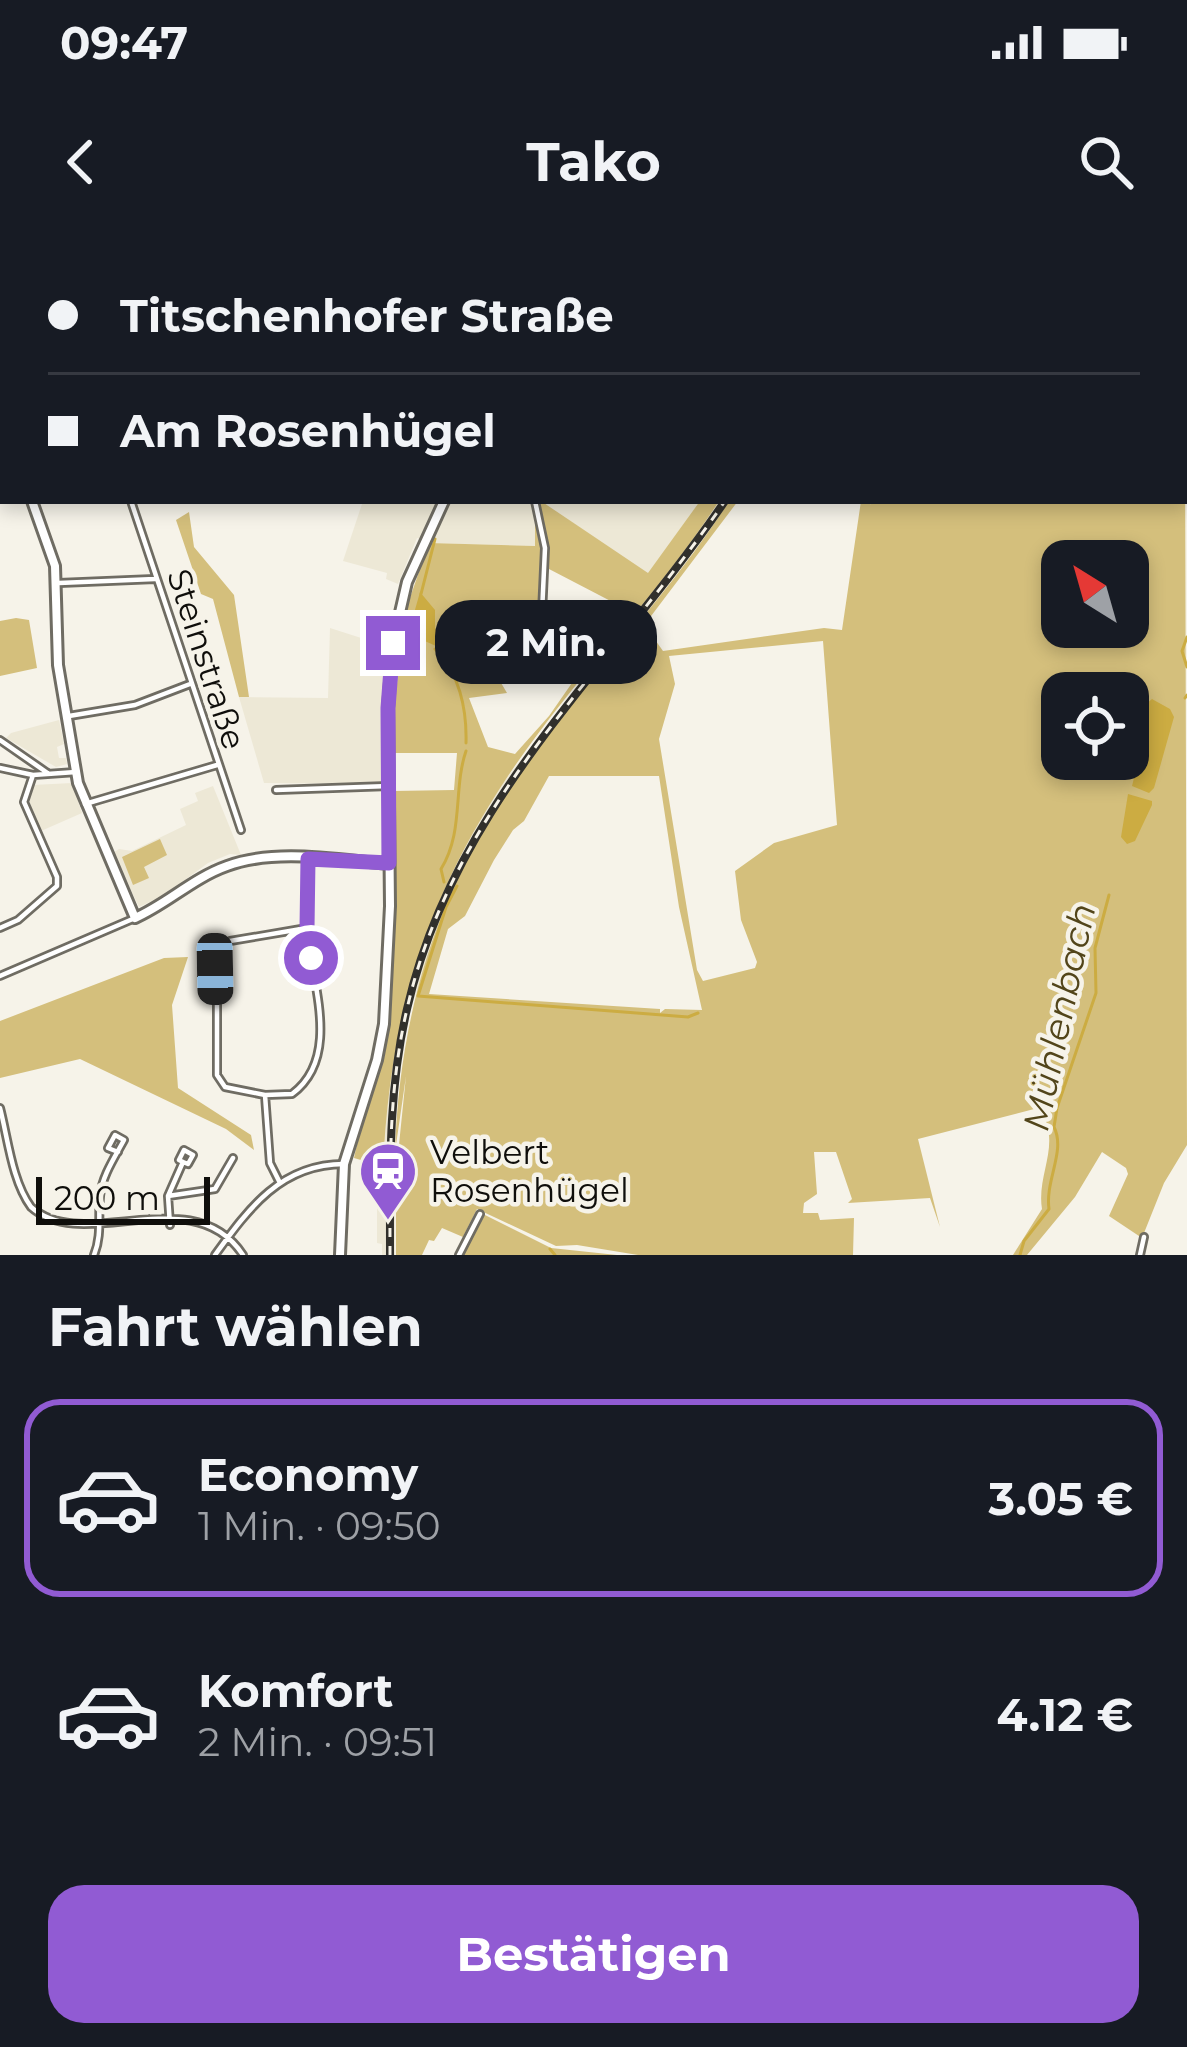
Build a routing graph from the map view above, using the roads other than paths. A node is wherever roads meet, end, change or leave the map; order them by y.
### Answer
1 (33, 504) edge
2 (132, 504) edge
3 (443, 504) edge
4 (537, 504) edge
5 (155, 579) junction
6 (58, 583) junction
7 (542, 613) dead end
8 (190, 685) junction
9 (66, 716) junction
10 (0, 740) edge
11 (217, 765) junction
12 (0, 768) edge
13 (76, 772) junction
14 (49, 774) junction
15 (33, 775) junction
16 (389, 786) junction
17 (275, 790) dead end
18 (85, 804) junction
19 (242, 830) dead end
20 (308, 859) junction
21 (389, 863) junction
22 (135, 919) junction
23 (0, 928) edge
24 (307, 928) junction
25 (0, 962) edge
26 (3, 975) edge
27 (266, 1095) junction
28 (0, 1108) edge
29 (118, 1153) dead end
30 (233, 1158) dead end
31 (183, 1162) dead end
32 (344, 1164) junction
33 (279, 1181) junction
34 (168, 1196) junction
35 (480, 1214) dead end
36 (170, 1226) junction
37 (55, 1228) dead end
38 (149, 1229) dead end
39 (104, 1235) junction
40 (82, 1236) dead end
41 (229, 1236) junction
42 (1144, 1237) dead end
43 (94, 1255) edge
44 (215, 1255) edge
45 (243, 1255) edge
46 (340, 1255) edge
47 (460, 1255) edge
48 (1140, 1255) edge

1 - 6 street
2 - 5 street, Steinstraße
3 - 16 street
4 - 7 street
5 - 6 street
5 - 8 street, Steinstraße
6 - 9 street
8 - 9 street
8 - 11 street, Steinstraße
9 - 13 street
10 - 14 street
11 - 18 street
11 - 19 street, Steinstraße
12 - 15 street
13 - 14 street
13 - 18 street
14 - 15 street
15 - 23 street
16 - 17 street
16 - 21 street
18 - 22 street
20 - 21 street
20 - 22 street
20 - 24 street
21 - 32 street
22 - 26 street
24 - 27 street
24 - 27 street
25 - 26 street
27 - 33 street
28 - 37 street
29 - 39 street
30 - 34 street
31 - 34 street
32 - 33 street
32 - 46 street
33 - 41 street
34 - 36 street
35 - 47 street
36 - 38 street
36 - 41 street
39 - 40 street
39 - 43 street
41 - 44 street
41 - 45 street
42 - 48 street

